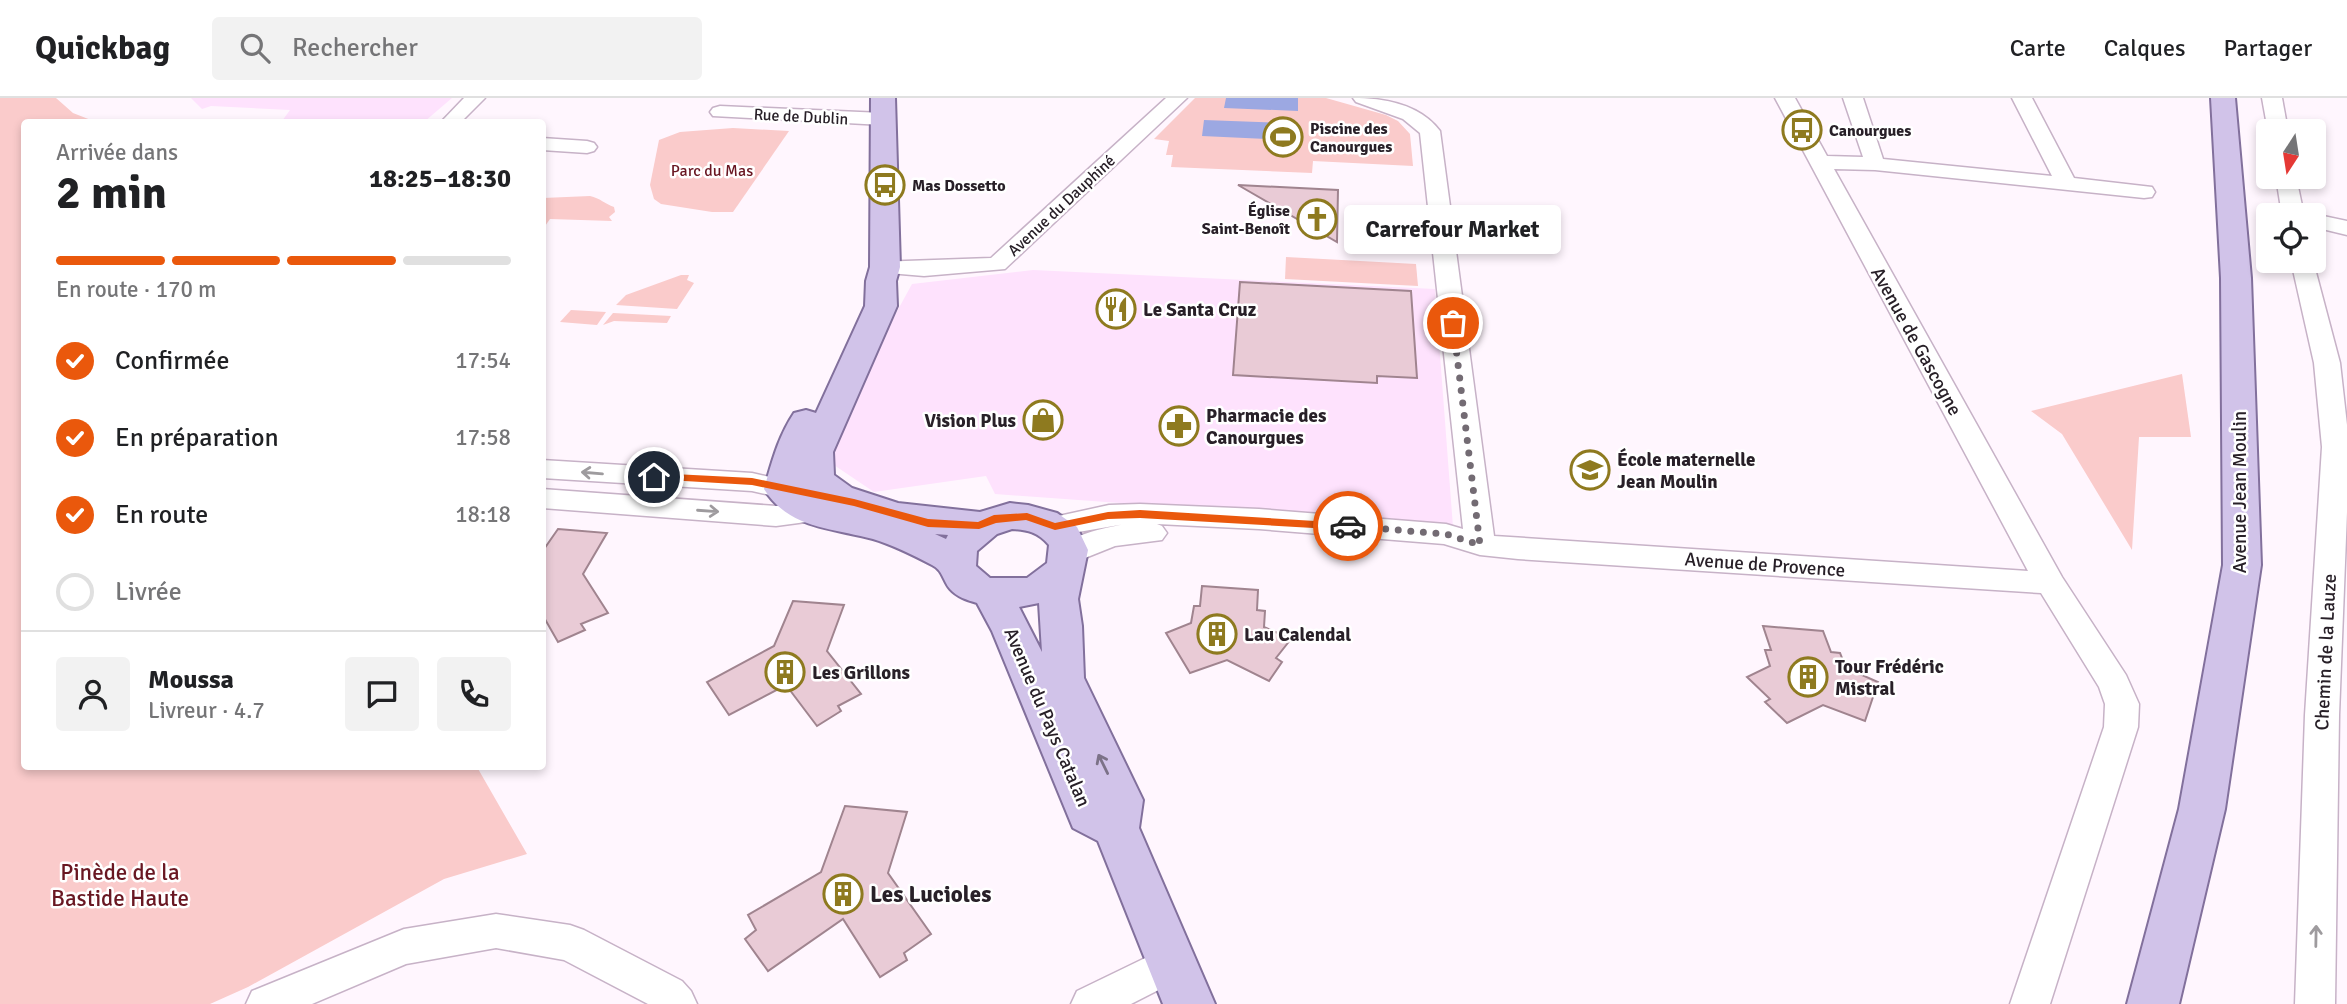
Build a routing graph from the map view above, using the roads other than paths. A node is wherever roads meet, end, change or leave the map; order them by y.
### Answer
1 (475, 98) edge
2 (1177, 98) edge
3 (1363, 98) edge
4 (1785, 98) edge
5 (1853, 98) edge
6 (2021, 98) edge
7 (2223, 98) edge
8 (2272, 98) edge
9 (883, 109) edge
10 (720, 112) dead end
11 (453, 119) edge
12 (2276, 119) edge
13 (546, 145) edge
14 (587, 147) dead end
15 (1819, 162) junction
16 (1875, 163) junction
17 (2066, 183) junction
18 (2144, 192) dead end
19 (2326, 224) edge
20 (2347, 228) edge
21 (2305, 273) edge
22 (883, 274) junction
23 (546, 469) edge
24 (782, 489) junction
25 (546, 498) edge
26 (854, 502) junction
27 (810, 513) junction
28 (979, 526) junction
29 (1480, 545) junction
30 (1062, 551) junction
31 (955, 560) junction
32 (2050, 583) junction
33 (992, 594) junction
34 (2334, 721) edge
35 (1116, 828) junction
36 (1181, 983) edge
37 (266, 1004) edge
38 (677, 1004) edge
39 (1091, 1004) edge
40 (2030, 1004) edge
41 (2153, 1004) edge
42 (2315, 1004) edge

1 - 11 street
2 - 22 street, Avenue du Dauphiné
3 - 29 street
4 - 15 street, Avenue de Gascogne
5 - 16 street
6 - 17 street
7 - 41 main road, Avenue Jean Moulin
8 - 12 street
9 - 10 street, Rue de Dublin
9 - 22 main road
13 - 14 street
15 - 16 street
15 - 32 street, Avenue de Gascogne
16 - 17 street
17 - 18 street
19 - 20 street
21 - 34 street, Chemin de la Lauze
22 - 24 main road
22 - 26 main road
24 -> 23 street
24 - 26 street
24 - 27 main road
25 -> 27 street
26 - 28 main road
27 - 31 main road
28 - 30 main road
28 - 31 main road
29 - 30 street, Avenue de Provence
29 - 32 street, Avenue de Provence
30 - 33 main road
35 -> 30 main road, Avenue du Pays Catalan
31 - 33 main road
32 - 40 street, Avenue de Gascogne
33 - 35 main road, Avenue du Pays Catalan
42 -> 34 street, Chemin de la Lauze
35 - 36 main road, Avenue du Pays Catalan
36 - 39 street
37 - 38 street

